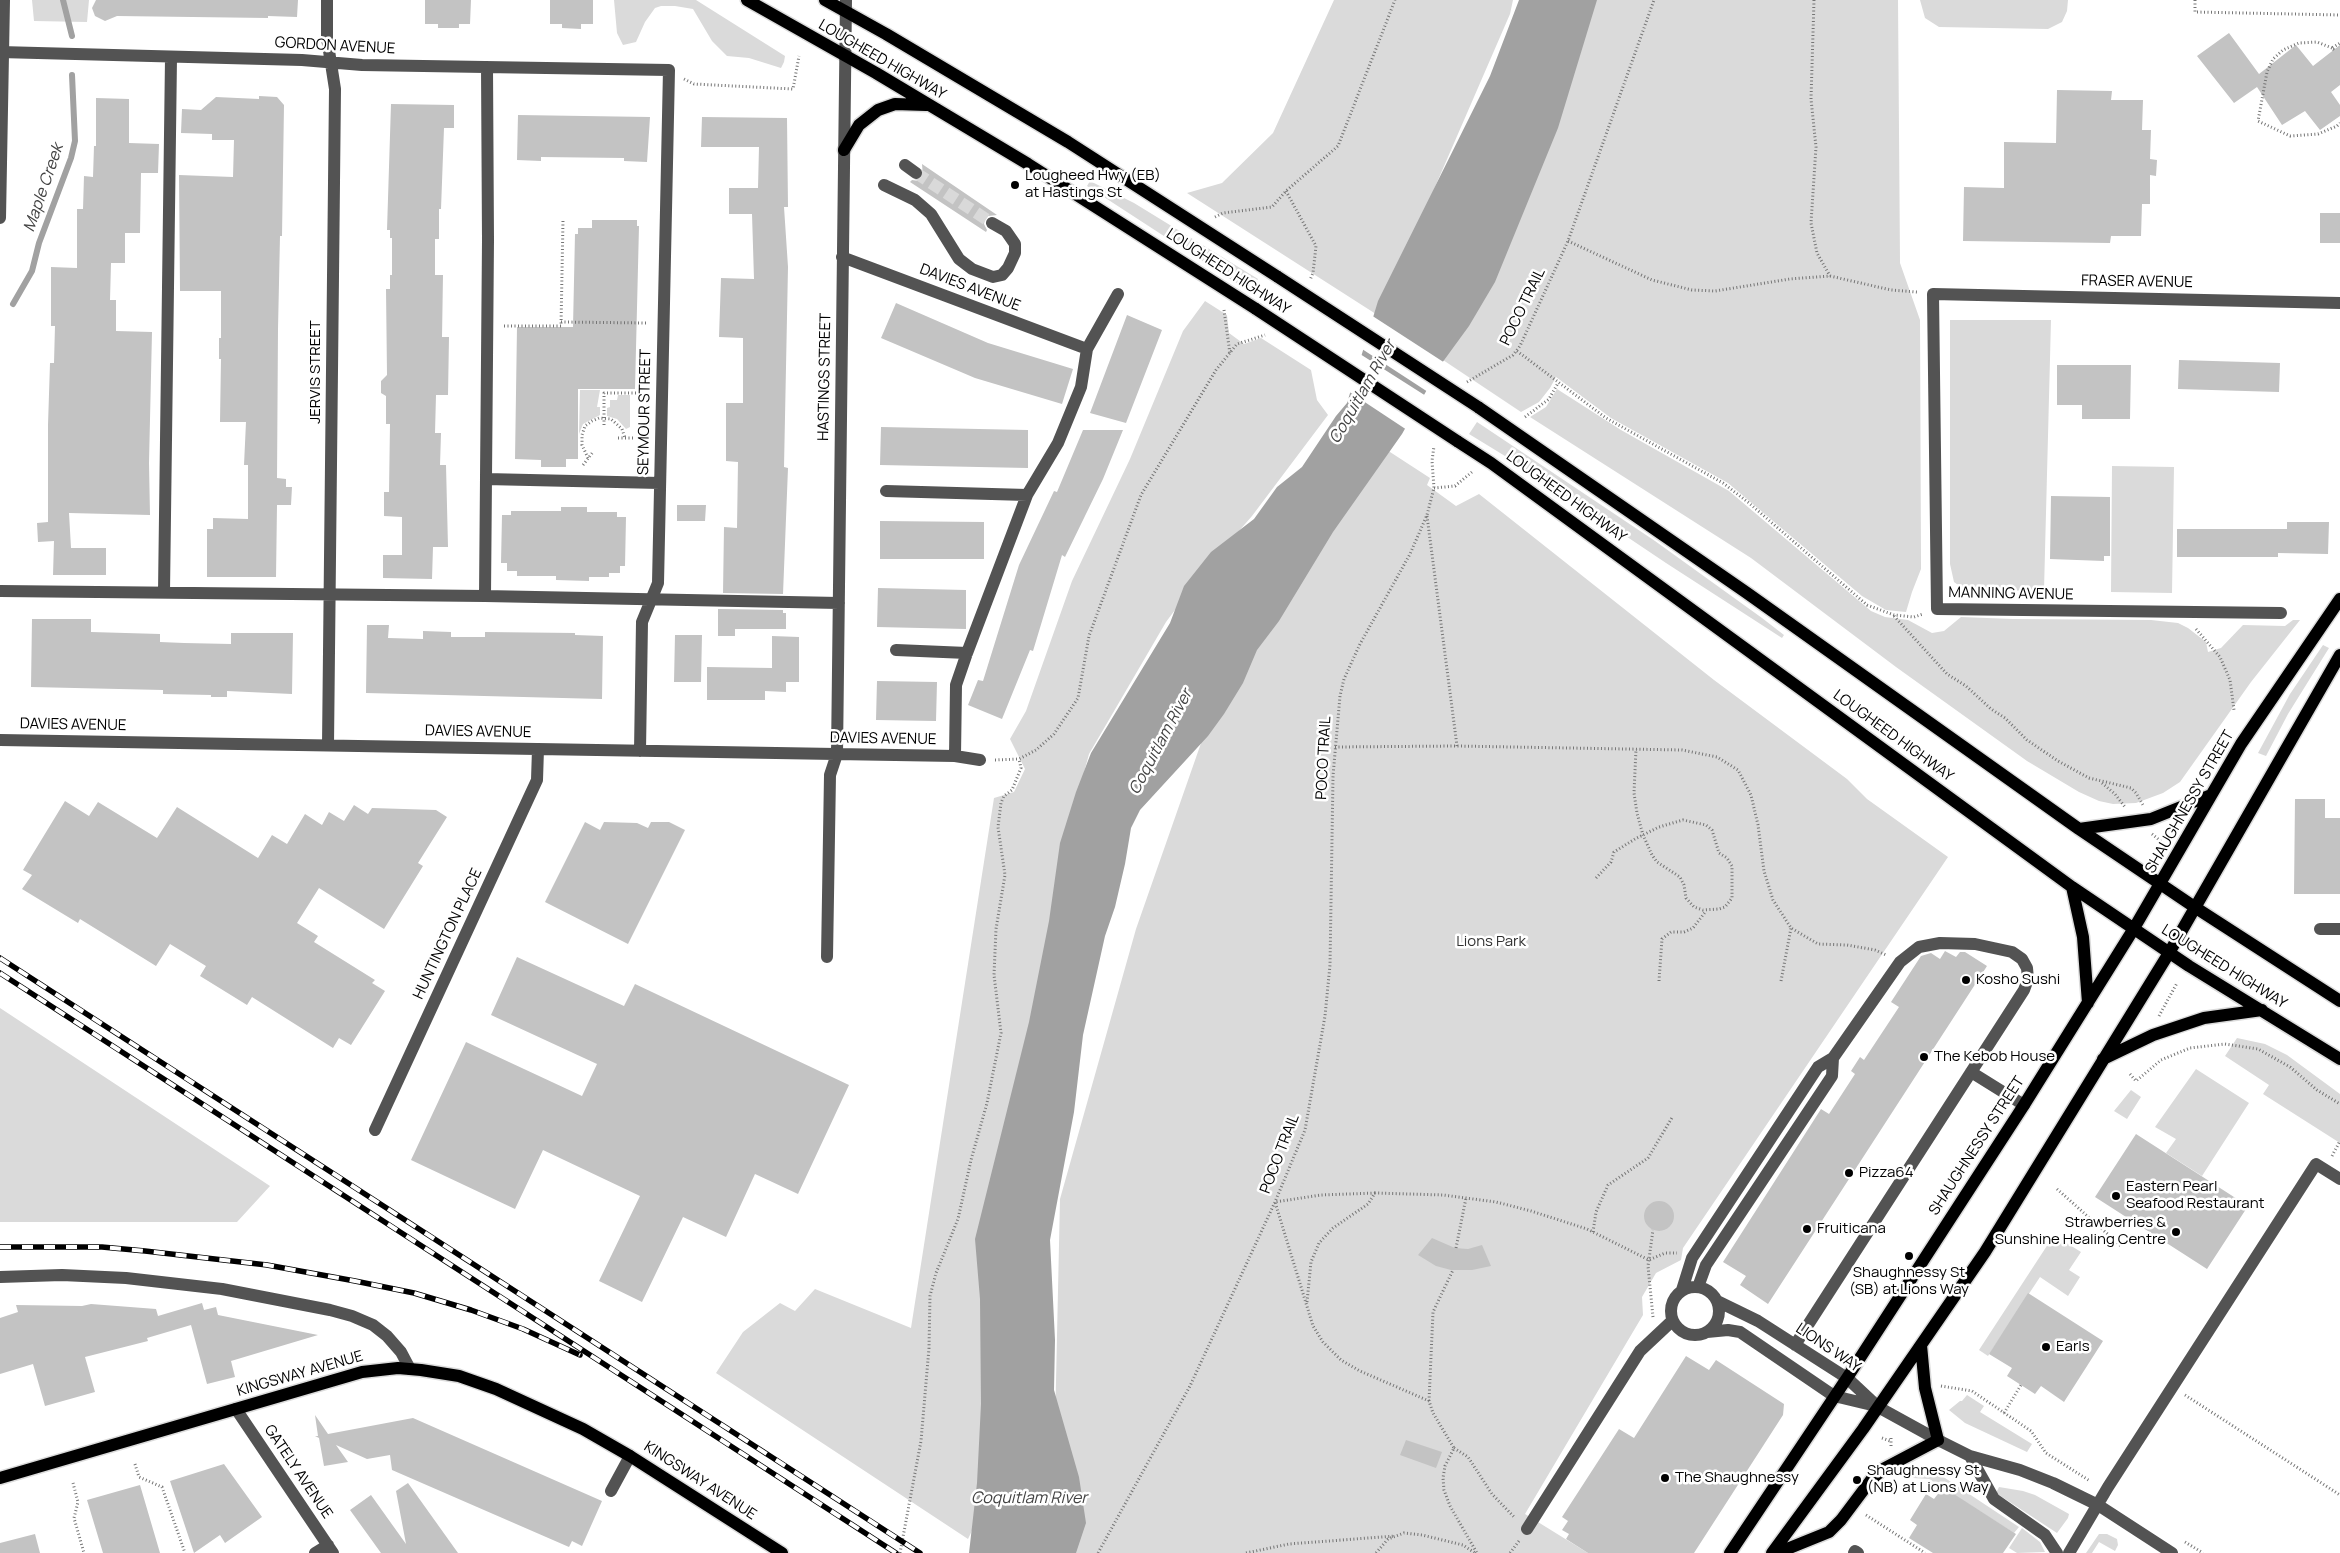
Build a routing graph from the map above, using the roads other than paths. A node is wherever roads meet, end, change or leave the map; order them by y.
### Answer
1 (4, 0) edge
2 (328, 0) edge
3 (747, 0) edge
4 (825, 0) edge
5 (845, 6) edge
6 (2, 52) edge
7 (845, 56) junction
8 (171, 58) junction
9 (330, 62) junction
10 (487, 67) junction
11 (669, 70) joint
12 (933, 107) junction
13 (844, 150) junction
14 (905, 165) dead end
15 (916, 173) tunnel mouth
16 (884, 185) dead end
17 (0, 218) edge
18 (992, 223) tunnel mouth
19 (842, 257) junction
20 (1118, 294) dead end
21 (1933, 294) joint
22 (2340, 304) edge
23 (1087, 349) junction
24 (486, 479) junction
25 (660, 483) junction
26 (886, 490) dead end
27 (1027, 495) junction
28 (0, 592) edge
29 (164, 592) junction
30 (331, 595) junction
31 (485, 596) junction
32 (652, 598) junction
33 (2340, 599) edge
34 (839, 603) junction
35 (2281, 613) dead end
36 (896, 650) dead end
37 (967, 653) junction
38 (2340, 655) edge
39 (0, 740) edge
40 (328, 745) junction
41 (538, 749) junction
42 (640, 751) junction
43 (837, 754) junction
44 (955, 756) junction
45 (980, 760) road end
46 (2211, 795) junction
47 (2079, 829) junction
48 (2160, 883) junction
49 (2072, 887) junction
50 (2196, 908) junction
51 (2320, 929) dead end
52 (2340, 929) edge
53 (2133, 930) junction
54 (2169, 953) junction
55 (827, 957) dead end
56 (2340, 1000) edge
57 (2088, 1003) junction
58 (2262, 1010) junction
59 (1833, 1058) junction
60 (2104, 1059) junction
61 (2340, 1059) edge
62 (1971, 1072) junction
63 (2024, 1105) junction
64 (375, 1130) dead end
65 (2340, 1179) edge
66 (0, 1277) edge
67 (1698, 1287) junction
68 (1682, 1290) junction
69 (1717, 1301) junction
70 (1672, 1321) junction
71 (1707, 1332) junction
72 (1795, 1345) junction
73 (1921, 1345) junction
74 (410, 1369) junction
75 (1847, 1378) junction
76 (1834, 1396) junction
77 (1878, 1407) junction
78 (236, 1409) junction
79 (1938, 1440) junction
80 (630, 1456) junction
81 (1970, 1456) junction
82 (0, 1478) edge
83 (611, 1491) dead end
84 (2098, 1505) junction
85 (1527, 1529) road end
86 (330, 1549) edge
87 (315, 1553) edge
88 (782, 1553) edge
89 (1730, 1553) edge
90 (1772, 1553) edge
91 (1778, 1553) edge
92 (1854, 1553) edge
93 (1858, 1553) edge
94 (2057, 1553) edge
95 (2069, 1553) edge
96 (2172, 1553) edge

1 - 6 street
2 - 9 street, JERVIS STREET
3 - 7 main road, LOUGHEED HIGHWAY
4 - 5 main road, LOUGHEED HIGHWAY
5 - 7 street, HASTINGS STREET
5 - 47 main road, LOUGHEED HIGHWAY, bridge
6 - 8 street, GORDON AVENUE
6 - 17 street
7 - 12 main road, LOUGHEED HIGHWAY
7 - 13 street, HASTINGS STREET
8 - 9 street, GORDON AVENUE
8 - 29 street
9 - 10 street, GORDON AVENUE
9 - 30 street, JERVIS STREET
10 - 11 street, GORDON AVENUE
10 - 24 street
11 - 25 street, SEYMOUR STREET
12 - 13 main road
12 - 49 main road, LOUGHEED HIGHWAY, bridge
13 - 19 street, HASTINGS STREET
14 - 15 street
16 - 18 street
19 - 23 street, DAVIES AVENUE
19 - 34 street, HASTINGS STREET
20 - 23 street, DAVIES AVENUE
21 - 22 street, FRASER AVENUE
21 - 35 street, MANNING AVENUE
23 - 27 street, DAVIES AVENUE
24 - 25 street
24 - 31 street
25 - 32 street, SEYMOUR STREET
26 - 27 street
27 - 37 street, DAVIES AVENUE
28 - 29 street
29 - 30 street
30 - 31 street
30 - 40 street, JERVIS STREET
31 - 32 street
32 - 34 street
32 - 42 street, SEYMOUR STREET
33 - 46 main road, SHAUGHNESSY STREET
34 - 43 street, HASTINGS STREET
36 - 37 street
37 - 44 street, DAVIES AVENUE
38 - 50 main road
39 - 40 street, DAVIES AVENUE
40 - 41 street, DAVIES AVENUE
41 - 42 street, DAVIES AVENUE
41 - 64 street, HUNTINGTON PLACE
42 - 43 street, DAVIES AVENUE
43 - 44 street, DAVIES AVENUE
43 - 55 street, HASTINGS STREET
44 - 45 street, DAVIES AVENUE
46 - 47 main road
46 - 48 main road, SHAUGHNESSY STREET
47 - 48 main road, LOUGHEED HIGHWAY
48 - 50 main road, LOUGHEED HIGHWAY
48 - 53 main road, SHAUGHNESSY STREET
49 - 53 main road, LOUGHEED HIGHWAY
49 - 57 main road
50 - 54 main road
50 - 56 main road, LOUGHEED HIGHWAY
51 - 52 street
53 - 54 main road, LOUGHEED HIGHWAY
53 - 57 main road, SHAUGHNESSY STREET
54 - 58 main road, LOUGHEED HIGHWAY
54 - 60 main road
57 - 63 main road, SHAUGHNESSY STREET
58 - 60 main road
58 - 61 main road, LOUGHEED HIGHWAY
59 - 62 street
59 - 67 street
59 - 68 street
60 - 73 main road
62 - 63 street
62 - 72 street
63 - 75 main road, SHAUGHNESSY STREET
65 - 84 street
66 - 74 street
67 - 68 street
67 - 69 street
68 - 70 street
69 - 71 street
69 - 72 street, LIONS WAY
70 - 71 street
70 - 85 street
71 - 76 street
72 - 75 street, LIONS WAY
73 - 77 main road
73 - 79 main road
74 - 78 main road, KINGSWAY AVENUE
74 - 80 main road, KINGSWAY AVENUE
75 - 76 main road, SHAUGHNESSY STREET
75 - 77 street, LIONS WAY
76 - 77 street
76 - 89 main road, SHAUGHNESSY STREET
77 - 79 street
77 - 90 main road
78 - 82 main road, KINGSWAY AVENUE
78 - 86 street, GATELY AVENUE
79 - 81 street
79 - 91 main road
80 - 83 street
80 - 88 main road, KINGSWAY AVENUE
81 - 84 street
81 - 94 street
84 - 95 street
84 - 96 street
86 - 87 street
92 - 93 street

